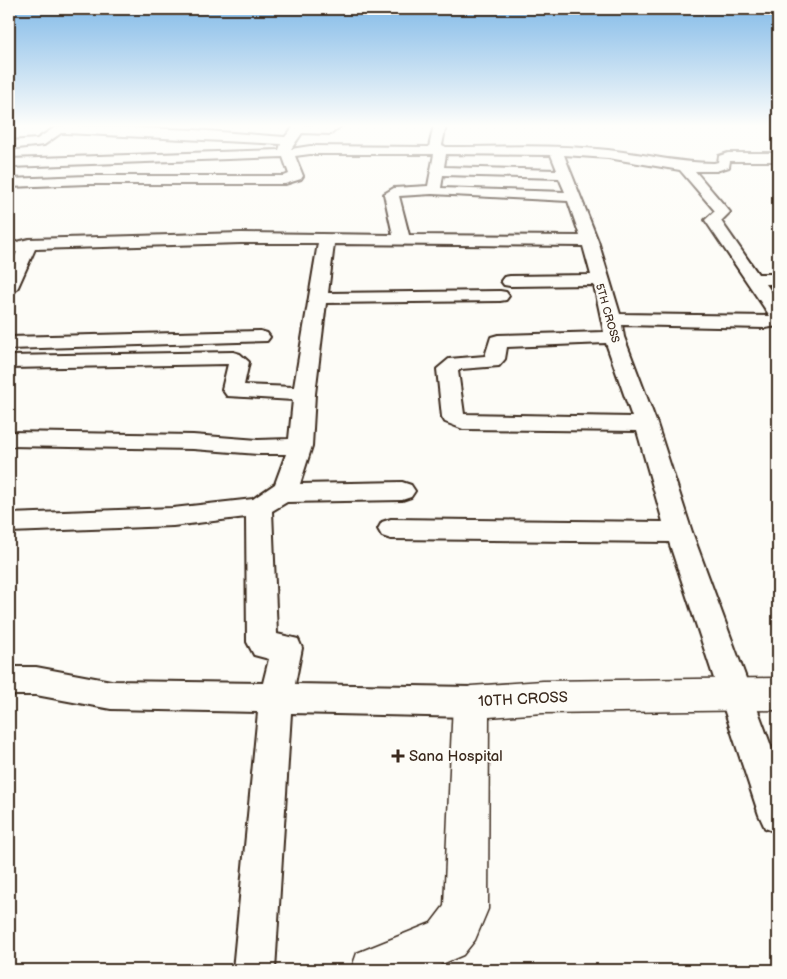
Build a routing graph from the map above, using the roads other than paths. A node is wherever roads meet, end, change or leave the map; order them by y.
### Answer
1 (295, 171) edge
2 (438, 171) joint
3 (563, 171) edge
4 (687, 171) edge
5 (564, 174) junction
6 (9, 183) edge
7 (434, 190) junction
8 (572, 197) junction
9 (327, 238) junction
10 (402, 239) junction
11 (590, 241) junction
12 (28, 244) junction
13 (9, 249) edge
14 (753, 278) junction
15 (778, 279) edge
16 (599, 280) junction
17 (510, 281) dead end
18 (9, 287) edge
19 (500, 296) dead end
20 (319, 298) junction
21 (778, 313) edge
22 (778, 320) edge
23 (613, 328) junction
24 (260, 337) dead end
25 (9, 343) edge
26 (9, 362) edge
27 (304, 394) junction
28 (646, 424) junction
29 (9, 439) edge
30 (300, 446) junction
31 (402, 491) dead end
32 (270, 500) junction
33 (9, 523) edge
34 (391, 529) dead end
35 (679, 532) junction
36 (9, 681) edge
37 (734, 693) junction
38 (778, 694) edge
39 (276, 698) junction
40 (471, 702) junction
41 (778, 815) edge
42 (254, 970) edge
43 (374, 970) edge

1 - 6 street
2 - 5 street
2 - 7 street
3 - 5 street, 5TH CROSS
4 - 14 street
5 - 8 street, 5TH CROSS
7 - 8 street
7 - 10 street
8 - 11 street, 5TH CROSS
9 - 10 street
9 - 12 street
9 - 20 street
10 - 11 street
11 - 16 street, 5TH CROSS
12 - 13 street
12 - 18 street
14 - 15 street
14 - 21 street
16 - 17 street
16 - 23 street, 5TH CROSS
19 - 20 street
20 - 27 street
22 - 23 street
23 - 28 street, 5TH CROSS
23 - 28 street
24 - 25 street
26 - 27 street
27 - 30 street
28 - 35 street, 5TH CROSS
29 - 30 street
30 - 32 street
31 - 32 street
32 - 33 street
32 - 39 street
34 - 35 street
35 - 37 street, 5TH CROSS
36 - 39 street
37 - 38 street, 10TH CROSS
37 - 40 street, 10TH CROSS
37 - 41 street, 5TH CROSS
39 - 40 street
39 - 42 street
40 - 43 street, 10TH CROSS

